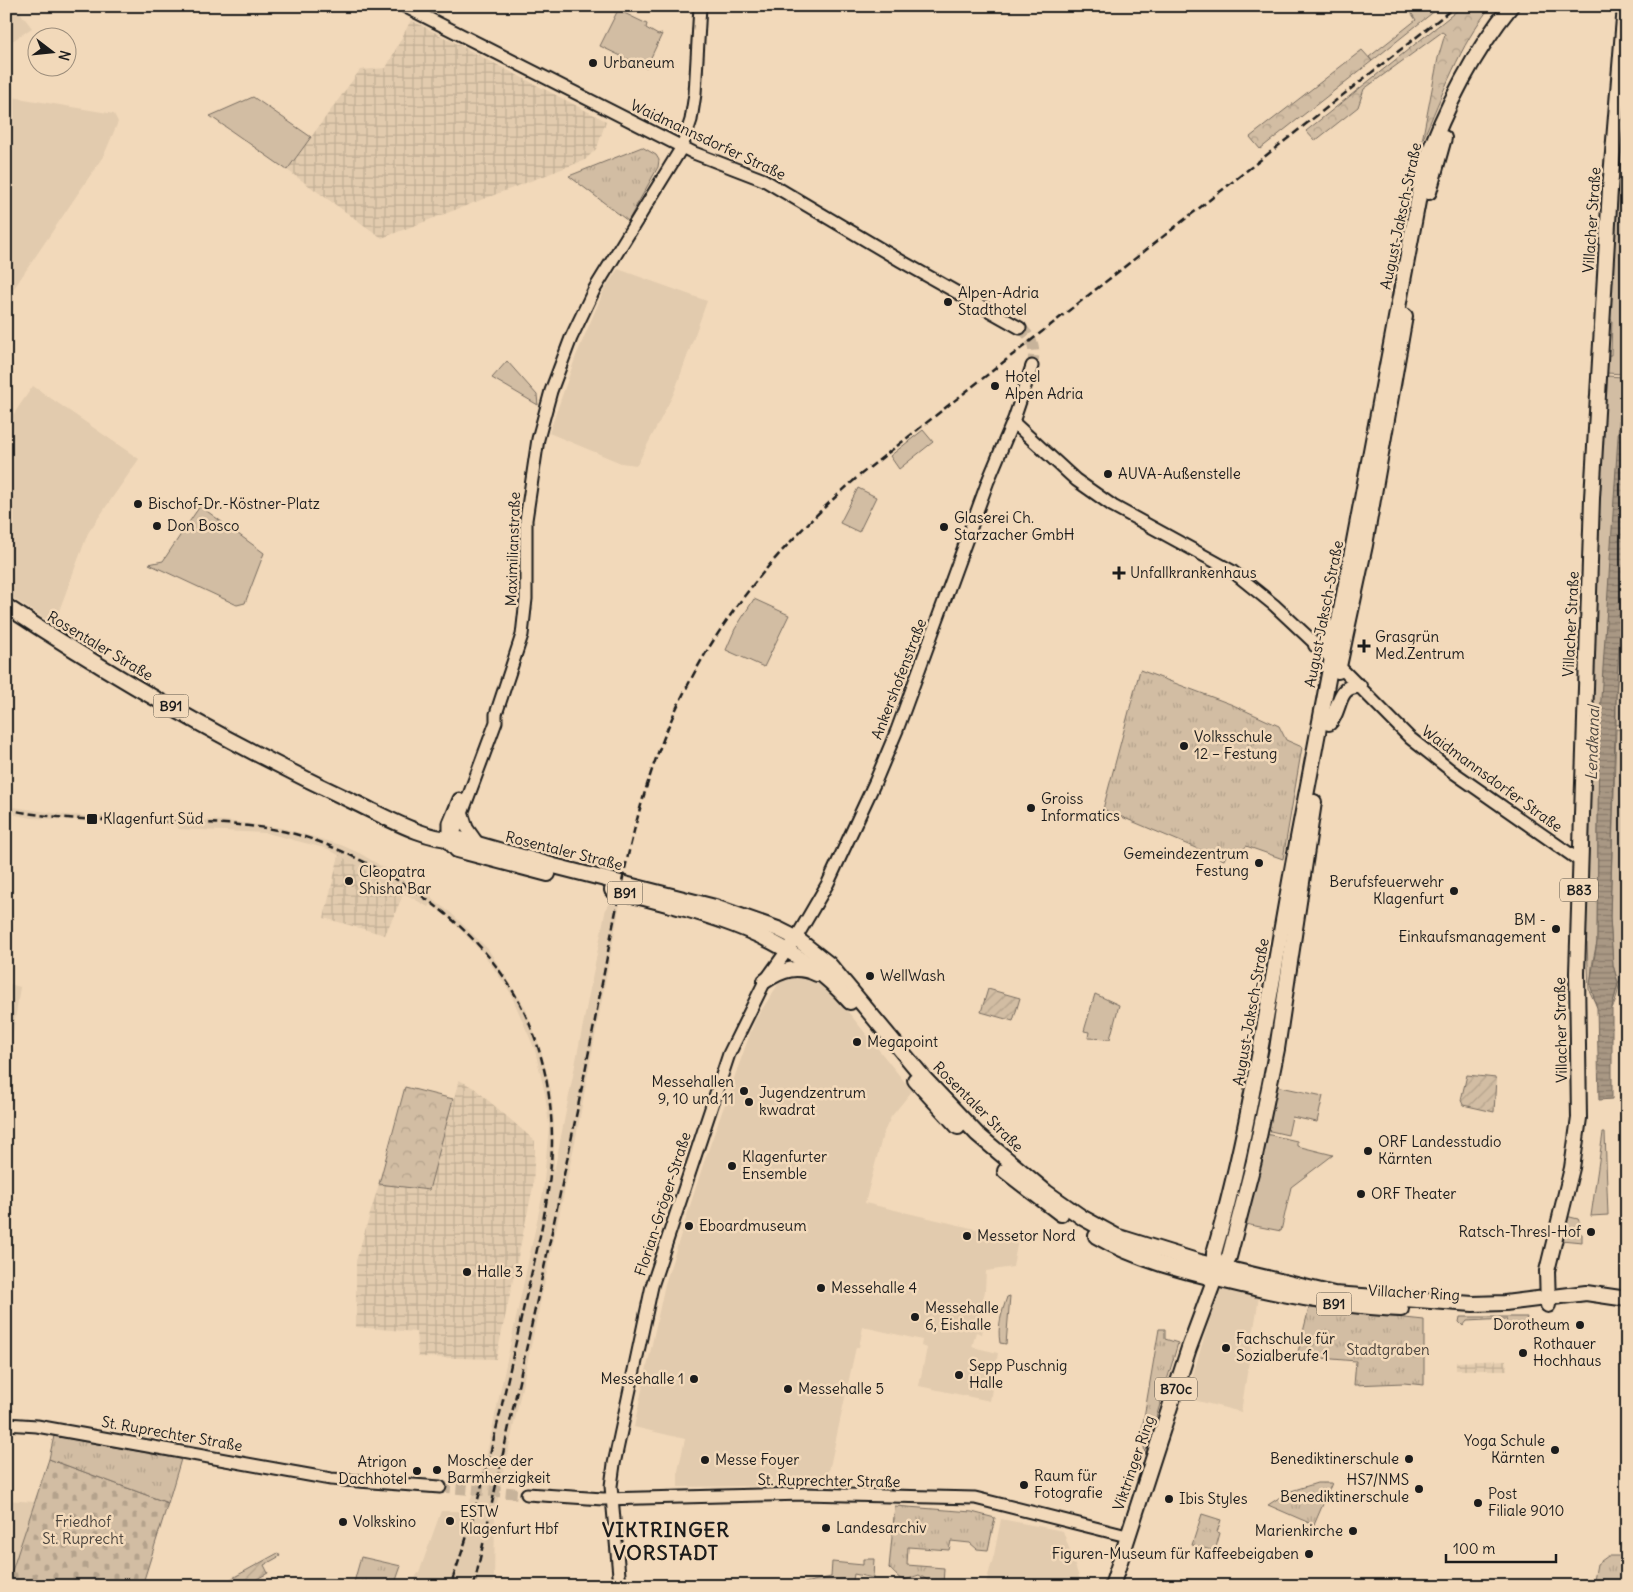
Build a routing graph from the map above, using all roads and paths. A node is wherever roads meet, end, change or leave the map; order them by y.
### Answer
1 (404, 6) edge
2 (700, 6) edge
3 (1511, 6) edge
4 (1625, 6) edge
5 (1458, 92) junction
6 (682, 148) junction
7 (1020, 328) tunnel mouth
8 (1032, 366) tunnel mouth
9 (1014, 422) junction
10 (6, 606) edge
11 (1340, 618) junction
12 (1316, 645) junction
13 (1336, 663) junction
14 (1359, 686) junction
15 (496, 714) junction
16 (1329, 723) junction
17 (462, 811) junction
18 (455, 843) junction
19 (480, 845) junction
20 (1580, 861) junction
21 (793, 944) junction
22 (824, 976) junction
23 (765, 981) junction
24 (1234, 1241) junction
25 (1552, 1242) junction
26 (1217, 1273) junction
27 (1256, 1276) junction
28 (1620, 1298) edge
29 (1544, 1302) junction
30 (6, 1424) edge
31 (440, 1487) tunnel mouth
32 (527, 1494) tunnel mouth
33 (613, 1498) junction
34 (1127, 1536) junction
35 (620, 1586) edge
36 (1112, 1586) edge

1 - 6 street, Waidmannsdorfer Straße
2 - 6 street, Maximilianstraße
3 - 5 main road
4 - 20 main road, Villacher Straße / B83
5 - 11 main road, August-Jaksch-Straße
5 - 13 main road, August-Jaksch-Straße
6 - 7 street, Waidmannsdorfer Straße
6 - 15 street, Maximilianstraße
8 - 9 street
9 - 12 street, Waidmannsdorfer Straße
9 - 21 street, Ankershofenstraße
10 - 18 main road, Rosentaler Straße / B91
11 - 12 main road
11 - 13 main road, August-Jaksch-Straße
12 - 13 street, Waidmannsdorfer Straße
13 - 14 street, Waidmannsdorfer Straße
13 - 16 main road, August-Jaksch-Straße
13 - 26 main road, August-Jaksch-Straße
14 - 16 main road
14 - 20 street, Waidmannsdorfer Straße
15 - 17 street, Maximilianstraße
15 - 18 street, Maximilianstraße
16 - 24 main road, August-Jaksch-Straße
17 - 18 street, Maximilianstraße
17 - 19 street
18 - 19 main road, Rosentaler Straße / B91
18 - 21 main road, Rosentaler Straße / B91
19 - 21 main road, Rosentaler Straße / B91
20 - 25 main road, Villacher Straße / B83
21 - 22 main road, Rosentaler Straße / B91
21 - 23 street, Florian-Gröger-Straße
21 - 26 main road, Rosentaler Straße / B91
22 - 23 main road
22 - 26 main road, Rosentaler Straße / B91
23 - 33 street, Florian-Gröger-Straße
24 - 26 main road, August-Jaksch-Straße
24 - 27 main road
25 - 29 main road, Villacher Straße
25 - 29 main road, Villacher Straße / B83
26 - 27 main road, Villacher Ring / B91
26 - 29 main road, Villacher Ring / B91
26 - 34 main road, Viktringer Ring / B70c
27 - 29 main road, Villacher Ring / B91
28 - 29 main road, Villacher Ring
30 - 31 street, St. Ruprechter Straße
32 - 33 street, St. Ruprechter Straße
33 - 34 street, St. Ruprechter Straße
33 - 35 street, Florian-Gröger-Straße
34 - 36 main road, Viktringer Ring / B70c

